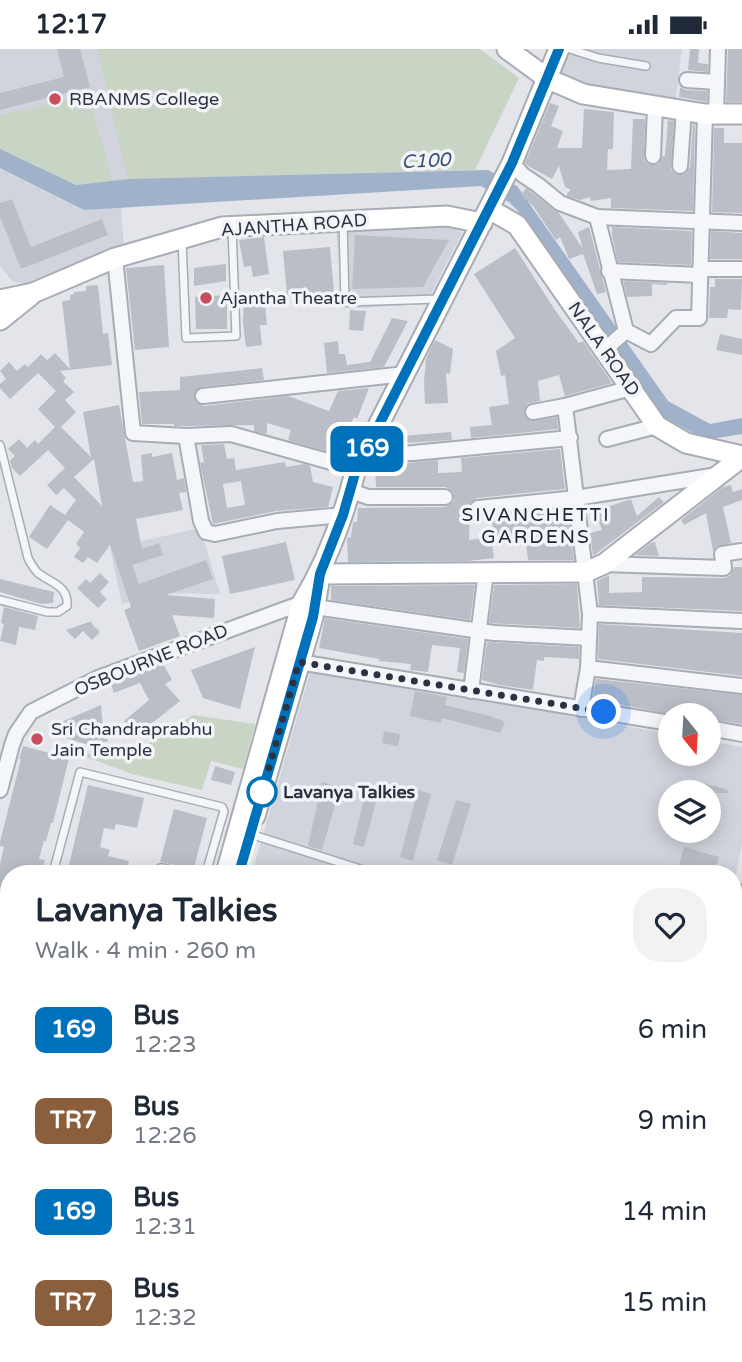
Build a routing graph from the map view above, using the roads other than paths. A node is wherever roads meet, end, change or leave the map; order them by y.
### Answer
1 (506, 49) edge
2 (559, 49) edge
3 (570, 49) edge
4 (718, 49) edge
5 (646, 66) dead end
6 (548, 79) junction
7 (687, 80) dead end
8 (717, 82) junction
9 (654, 106) junction
10 (684, 110) junction
11 (710, 114) junction
12 (742, 114) edge
13 (653, 156) dead end
14 (680, 166) dead end
15 (508, 170) junction
16 (488, 210) junction
17 (597, 218) junction
18 (343, 221) junction
19 (702, 222) junction
20 (742, 223) edge
21 (232, 226) junction
22 (182, 239) junction
23 (115, 258) junction
24 (742, 269) edge
25 (609, 271) junction
26 (700, 272) junction
27 (33, 293) junction
28 (443, 299) junction
29 (0, 300) edge
30 (0, 320) edge
31 (624, 333) junction
32 (610, 345) dead end
33 (405, 374) junction
34 (631, 388) junction
35 (203, 396) dead end
36 (565, 406) junction
37 (533, 412) dead end
38 (657, 426) junction
39 (186, 436) junction
40 (570, 438) junction
41 (607, 439) dead end
42 (0, 445) edge
43 (742, 457) edge
44 (360, 462) junction
45 (722, 474) junction
46 (351, 491) junction
47 (445, 497) dead end
48 (576, 498) junction
49 (478, 508) dead end
50 (343, 515) junction
51 (742, 551) edge
52 (595, 568) junction
53 (486, 572) junction
54 (320, 574) junction
55 (0, 600) edge
56 (310, 605) junction
57 (590, 614) junction
58 (742, 621) edge
59 (480, 631) junction
60 (589, 638) junction
61 (299, 662) junction
62 (588, 669) junction
63 (742, 686) edge
64 (471, 691) junction
65 (581, 709) junction
66 (658, 721) edge
67 (721, 731) edge
68 (742, 734) edge
69 (6, 744) edge
70 (0, 790) edge
71 (250, 834) junction
72 (223, 862) edge
73 (55, 865) edge
74 (348, 865) edge

1 - 6 street
2 - 6 street
3 - 5 lane
4 - 8 street
6 - 9 street
6 - 15 street
7 - 8 street
8 - 11 street
9 - 10 street
9 - 13 street
10 - 11 street
10 - 14 street
11 - 12 street
11 - 19 street
15 - 16 street
15 - 17 street
16 - 18 street, AJANTHA ROAD
16 - 28 street
16 - 34 street, NALA ROAD
17 - 19 street
17 - 25 street
18 - 21 street, AJANTHA ROAD
18 - 28 lane
19 - 20 street
19 - 26 street
21 - 22 street, AJANTHA ROAD
21 - 22 lane
22 - 23 street, AJANTHA ROAD
23 - 27 street, AJANTHA ROAD
23 - 39 street
24 - 26 street
25 - 26 street
25 - 31 street
26 - 31 street
27 - 29 street
27 - 30 street
28 - 33 street
31 - 32 street
33 - 35 street
33 - 44 street
34 - 36 street
34 - 38 street, NALA ROAD
36 - 37 street
36 - 40 street
38 - 41 street
38 - 43 street, NALA ROAD
39 - 44 street
39 - 50 street
40 - 44 street
40 - 48 street
42 - 55 lane
43 - 45 street
44 - 46 street
45 - 48 street
45 - 52 street
46 - 47 street
46 - 50 street
48 - 49 street
48 - 52 street
50 - 54 street
51 - 52 street
52 - 53 street
52 - 57 street
53 - 54 street
53 - 59 street
54 - 56 street
56 - 59 street
56 - 61 street
56 - 69 street, OSBOURNE ROAD
56 - 72 street
57 - 58 street
57 - 60 street
59 - 60 street
59 - 64 street
60 - 62 street
61 - 64 street
61 - 71 street
62 - 63 street
62 - 65 street
64 - 65 street
65 - 66 street
67 - 68 street
69 - 70 street, OSBOURNE ROAD
71 - 72 street
71 - 74 lane
72 - 73 lane

